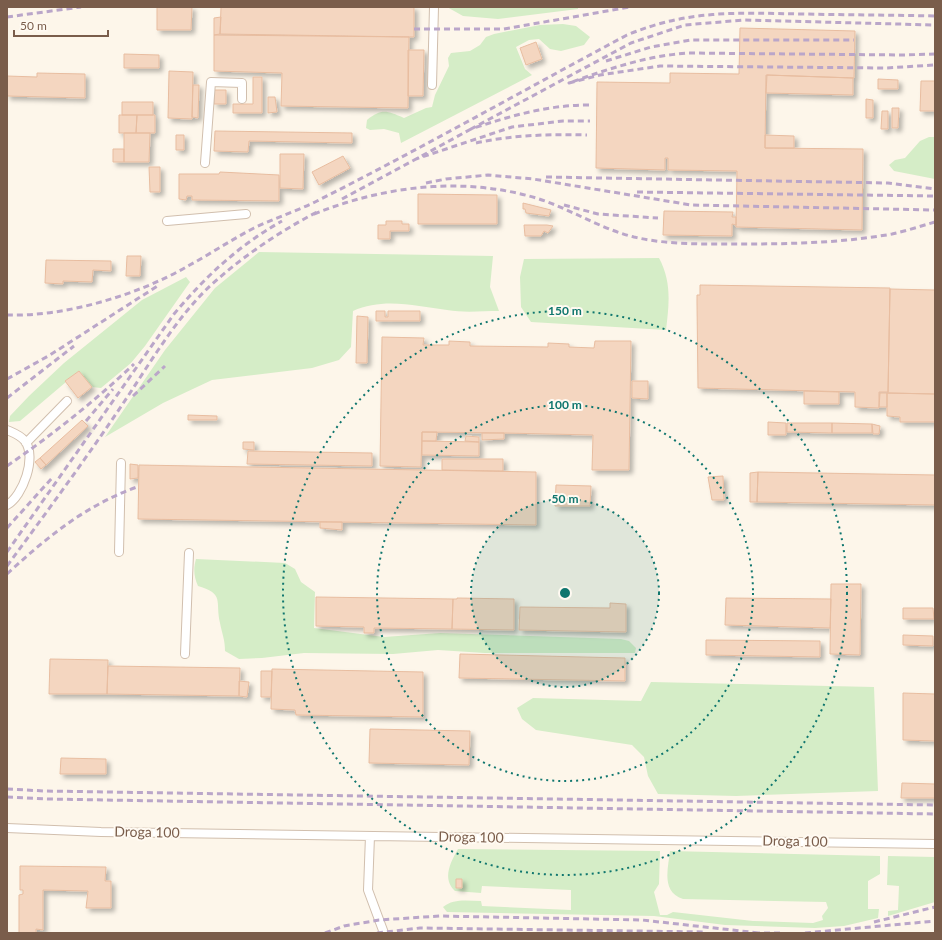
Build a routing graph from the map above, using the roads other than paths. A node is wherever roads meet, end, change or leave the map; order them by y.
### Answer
1 (434, 7) edge
2 (432, 85) dead end
3 (242, 100) dead end
4 (205, 163) dead end
5 (246, 214) dead end
6 (167, 221) dead end
7 (67, 401) dead end
8 (7, 430) edge
9 (26, 443) junction
10 (121, 463) dead end
11 (7, 505) edge
12 (119, 552) dead end
13 (189, 553) dead end
14 (185, 654) dead end
15 (7, 828) edge
16 (370, 836) junction
17 (935, 844) edge
18 (384, 933) edge

1 - 2 lane
3 - 4 lane
5 - 6 lane
7 - 9 lane
8 - 9 lane
9 - 11 lane
10 - 12 lane
13 - 14 lane
15 - 16 lane, Droga 100
16 - 17 lane, Droga 100
16 - 18 lane

